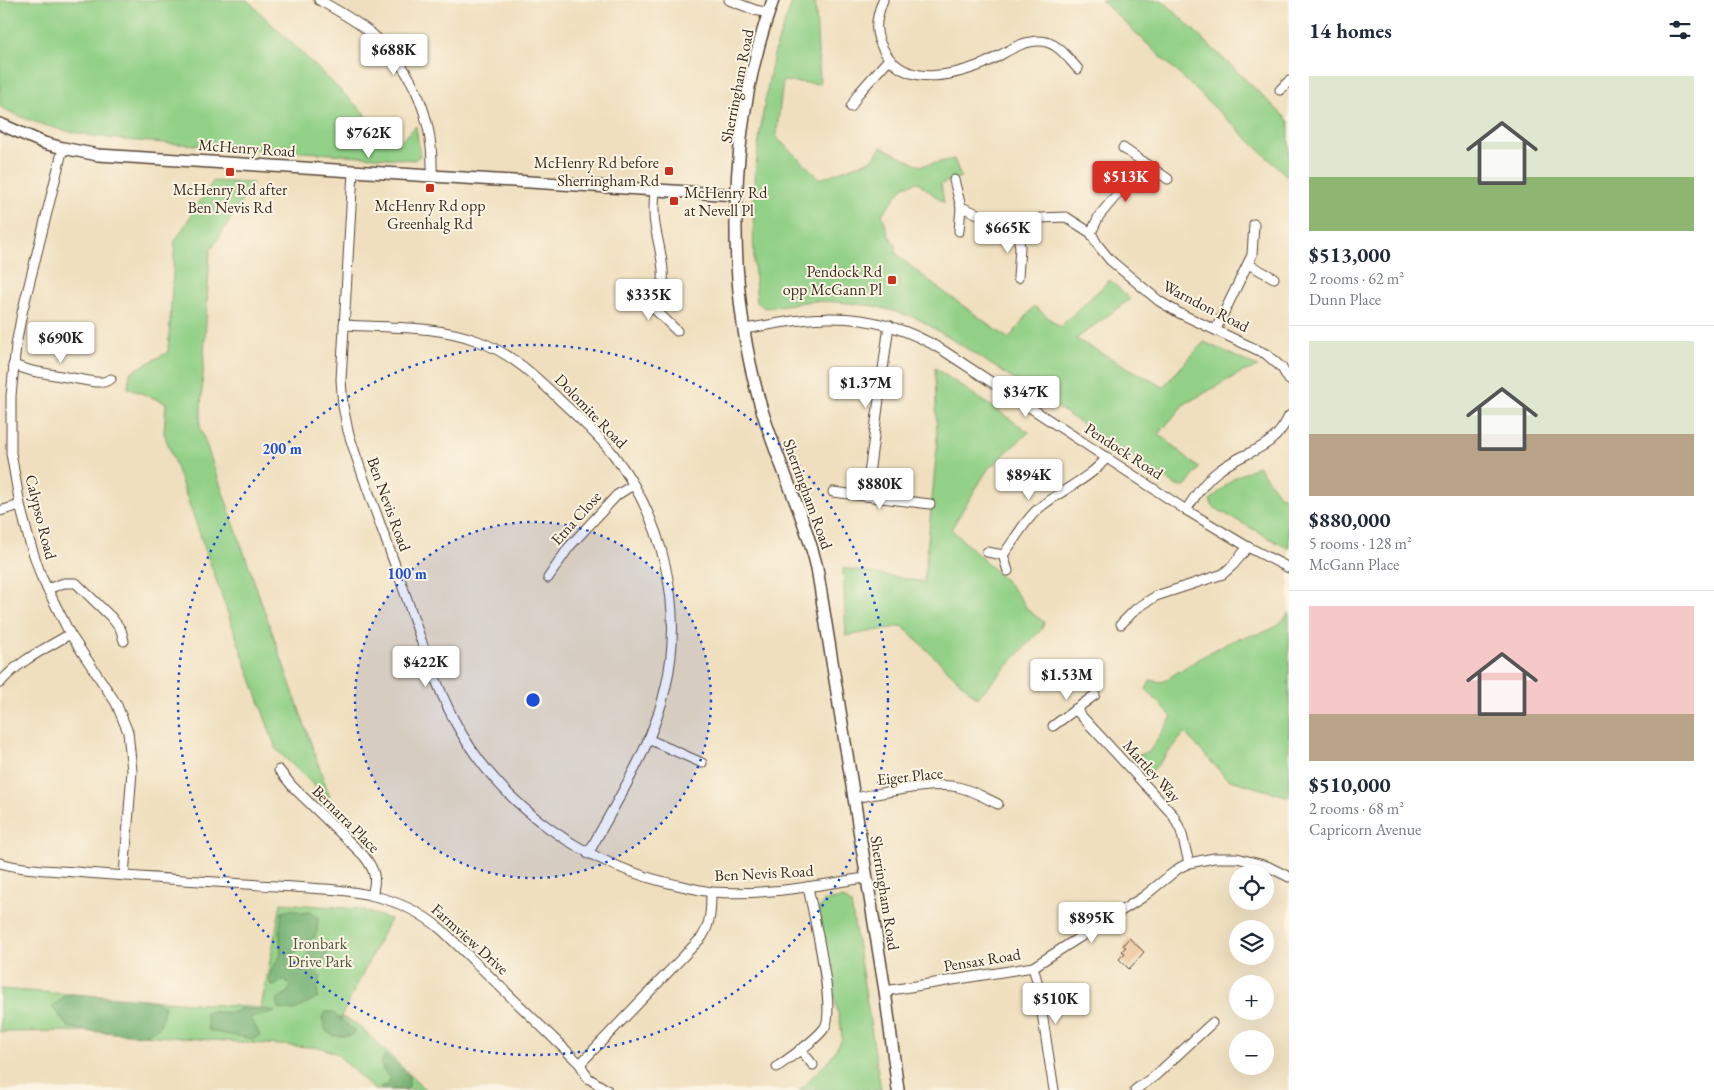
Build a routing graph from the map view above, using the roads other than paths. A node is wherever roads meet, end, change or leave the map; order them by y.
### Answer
1 (319, 0) edge
2 (729, 0) edge
3 (773, 0) edge
4 (883, 0) edge
5 (769, 12) junction
6 (890, 59) junction
7 (1078, 69) dead end
8 (1289, 81) edge
9 (1280, 90) dead end
10 (851, 107) dead end
11 (0, 124) edge
12 (63, 148) junction
13 (1123, 148) dead end
14 (1144, 162) junction
15 (353, 172) junction
16 (432, 176) junction
17 (1168, 179) dead end
18 (954, 180) dead end
19 (655, 190) junction
20 (736, 195) junction
21 (962, 207) junction
22 (1254, 224) dead end
23 (1017, 230) junction
24 (959, 231) dead end
25 (1091, 233) junction
26 (1248, 264) junction
27 (1018, 278) dead end
28 (1274, 278) dead end
29 (638, 293) dead end
30 (652, 307) junction
31 (344, 325) junction
32 (890, 326) junction
33 (744, 329) junction
34 (1216, 329) junction
35 (677, 331) dead end
36 (13, 365) junction
37 (1286, 367) edge
38 (111, 379) dead end
39 (1289, 380) edge
40 (1289, 416) edge
41 (1286, 429) edge
42 (1107, 458) junction
43 (633, 485) junction
44 (833, 492) dead end
45 (866, 496) junction
46 (930, 504) dead end
47 (20, 505) junction
48 (1186, 510) junction
49 (0, 511) edge
50 (1248, 546) junction
51 (987, 552) dead end
52 (1003, 555) junction
53 (1289, 568) edge
54 (1008, 571) dead end
55 (548, 578) dead end
56 (47, 589) junction
57 (1121, 624) dead end
58 (70, 634) junction
59 (124, 641) dead end
60 (0, 683) edge
61 (1095, 695) dead end
62 (1075, 709) junction
63 (1052, 726) dead end
64 (648, 739) junction
65 (702, 763) dead end
66 (279, 770) dead end
67 (853, 798) junction
68 (998, 804) dead end
69 (588, 854) junction
70 (0, 863) edge
71 (1189, 863) junction
72 (124, 876) junction
73 (1289, 877) edge
74 (866, 878) junction
75 (808, 887) junction
76 (711, 892) junction
77 (372, 894) junction
78 (1033, 967) junction
79 (885, 991) junction
80 (1212, 1023) dead end
81 (800, 1049) junction
82 (580, 1064) junction
83 (813, 1065) dead end
84 (778, 1067) dead end
85 (607, 1090) edge
86 (898, 1090) edge
87 (1054, 1090) edge
88 (1135, 1090) edge

1 - 16 street
2 - 5 street
3 - 5 street, Sherringham Road
4 - 6 street
5 - 20 street, Sherringham Road
6 - 7 street
6 - 10 street
8 - 9 street
11 - 12 street, McHenry Road
12 - 15 street, McHenry Road
12 - 36 street, Calypso Road
13 - 14 street
14 - 17 street
14 - 25 street
15 - 16 street, McHenry Road
15 - 31 street, Ben Nevis Road
16 - 19 street, McHenry Road
18 - 21 street
19 - 20 street, McHenry Road
19 - 30 street
20 - 33 street, Sherringham Road
21 - 23 street
21 - 24 street
22 - 26 street
23 - 25 street
23 - 27 street
25 - 34 street, Warndon Road
26 - 28 street
26 - 34 street
29 - 30 street
30 - 35 street
31 - 43 street, Dolomite Road
31 - 69 street, Ben Nevis Road
32 - 33 street, Pendock Road
32 - 42 street, Pendock Road
32 - 45 street
33 - 67 street, Sherringham Road
34 - 37 street, Warndon Road
36 - 38 street
36 - 47 street, Calypso Road
37 - 39 street, Warndon Road
40 - 41 street
41 - 48 street
42 - 48 street, Pendock Road
42 - 52 street
43 - 55 street, Etna Close
43 - 64 street, Dolomite Road
44 - 45 street
45 - 46 street
47 - 49 street
47 - 56 street, Calypso Road
48 - 50 street, Pendock Road
50 - 53 street, Pendock Road
50 - 57 street
51 - 52 street
52 - 54 street
56 - 58 street, Calypso Road
56 - 59 street
58 - 60 street
58 - 72 street, Calypso Road
61 - 62 street
62 - 63 street
62 - 71 street, Martley Way
64 - 65 street
64 - 69 street, Dolomite Road
66 - 77 street, Bernarra Place
67 - 68 street, Eiger Place
67 - 74 street, Sherringham Road
69 - 76 street, Ben Nevis Road
70 - 72 street, Farmview Drive
71 - 73 street, Pensax Road
71 - 78 street, Pensax Road
72 - 77 street, Farmview Drive
74 - 75 street, Ben Nevis Road
74 - 79 street, Sherringham Road
75 - 76 street, Ben Nevis Road
75 - 81 street
76 - 82 street
77 - 82 street, Farmview Drive
78 - 79 street, Pensax Road
78 - 87 street
79 - 86 street, Sherringham Road
80 - 88 street
81 - 83 street
81 - 84 street
82 - 85 street, Farmview Drive

